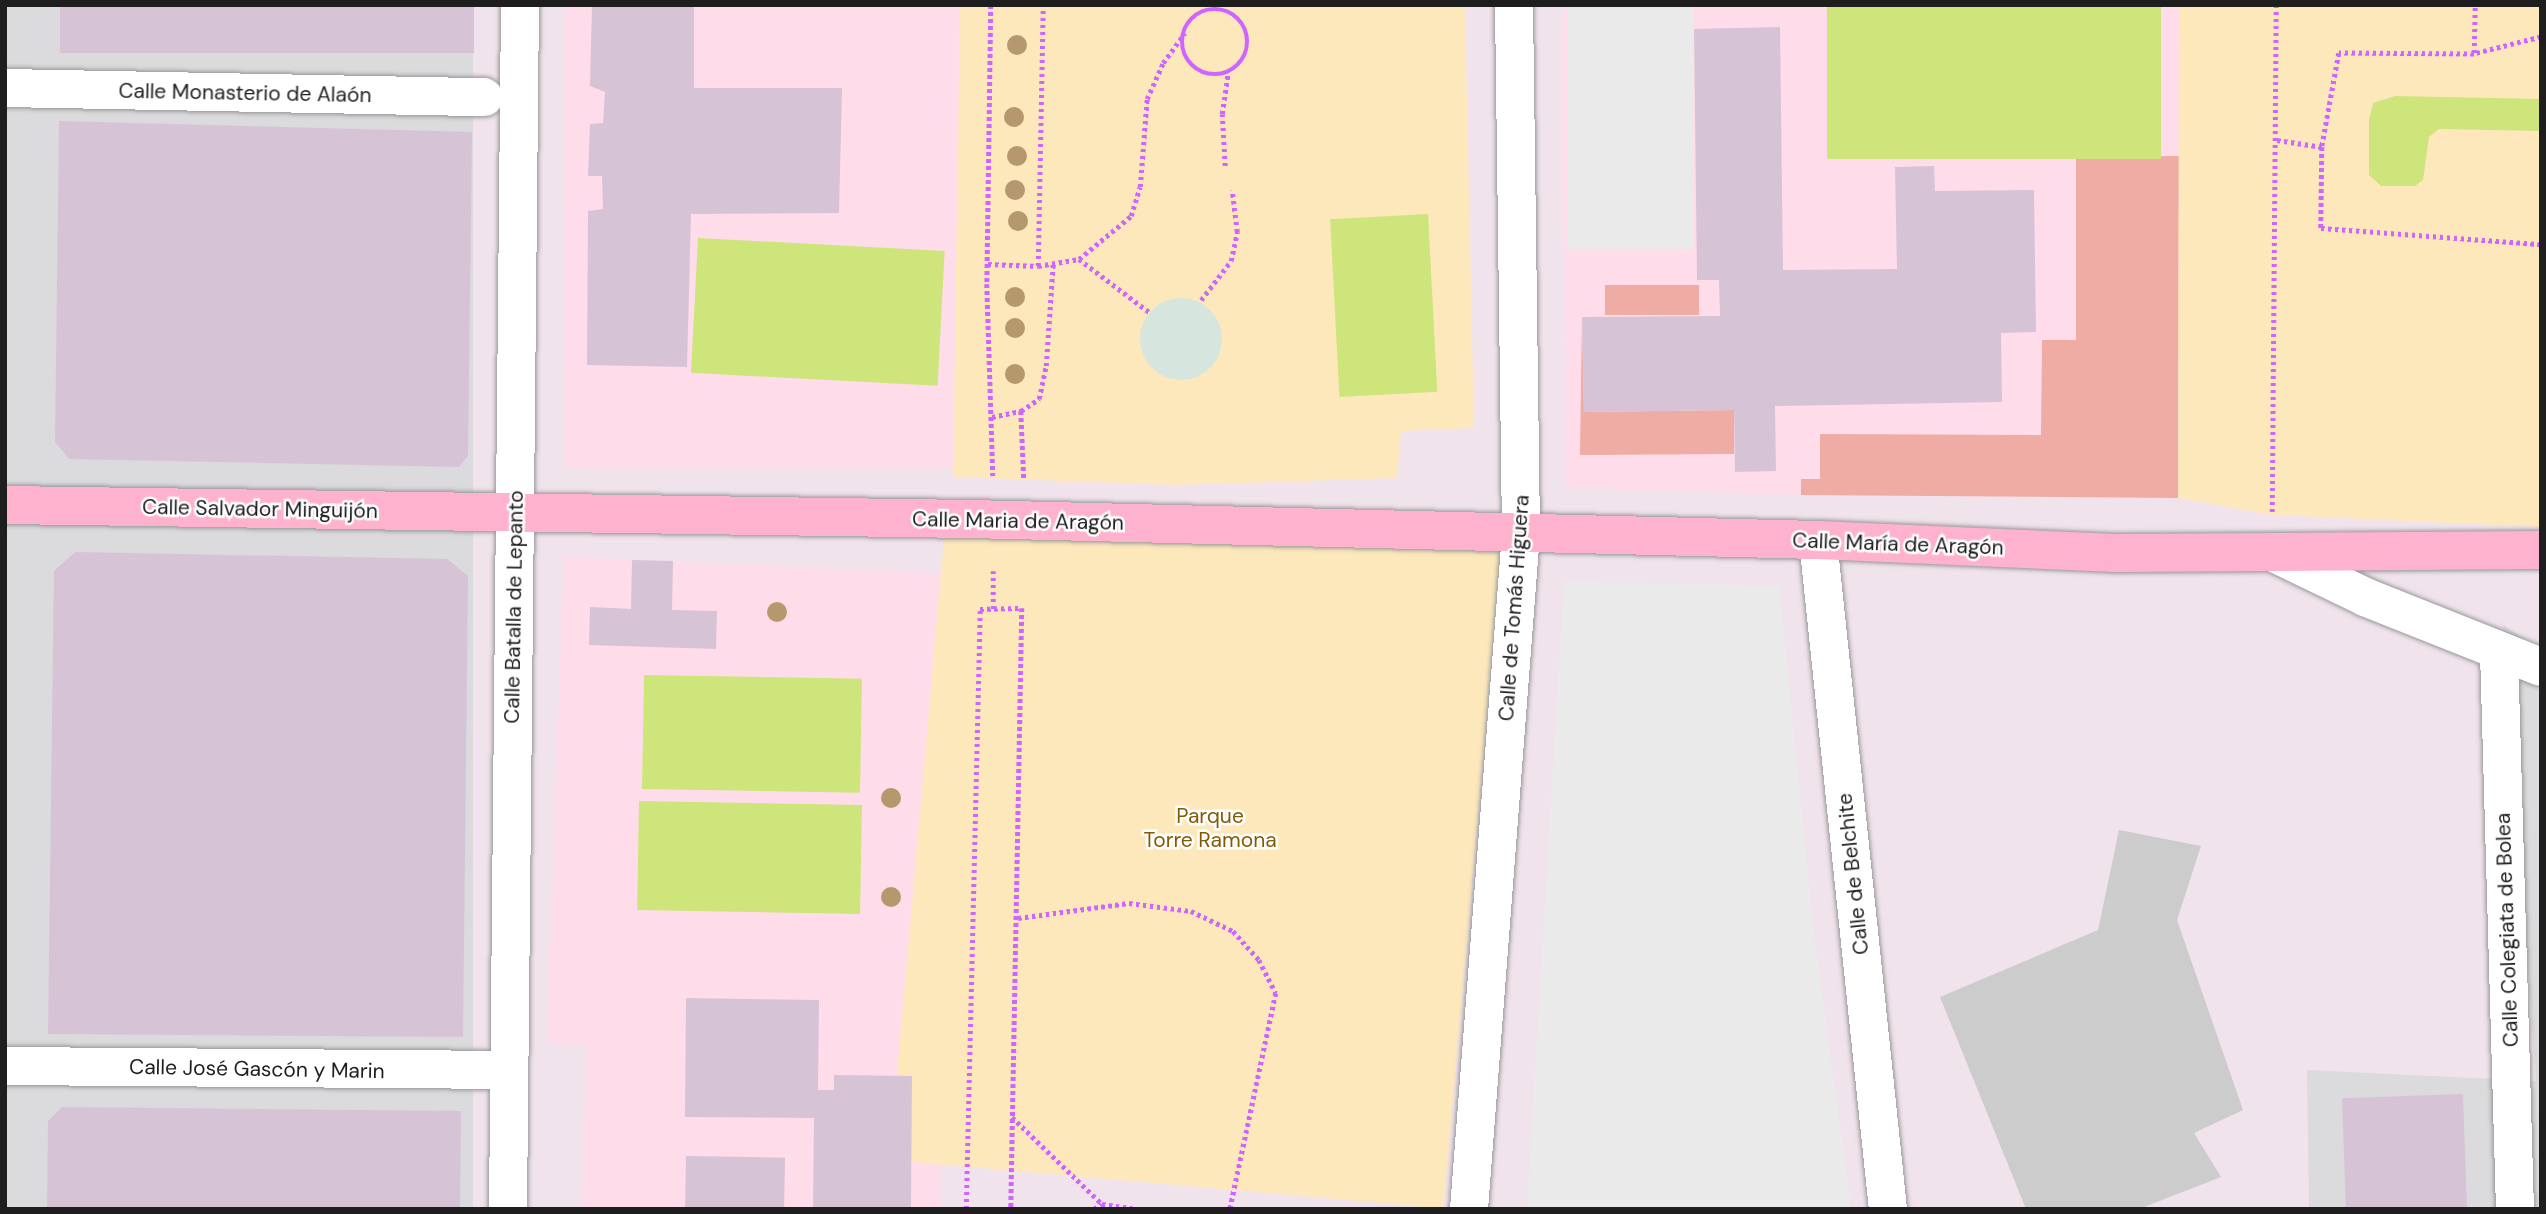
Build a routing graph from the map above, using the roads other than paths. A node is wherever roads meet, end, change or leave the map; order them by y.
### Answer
1 (520, 5) edge
2 (1514, 5) edge
3 (5, 88) edge
4 (484, 97) dead end
5 (5, 505) edge
6 (515, 512) junction
7 (1521, 533) junction
8 (1818, 540) junction
9 (2541, 550) edge
10 (2274, 553) junction
11 (2499, 651) junction
12 (2541, 667) edge
13 (5, 1066) edge
14 (509, 1070) junction
15 (508, 1209) edge
16 (1469, 1209) edge
17 (1888, 1209) edge
18 (2515, 1209) edge

1 - 6 street, Calle Batalla de Lepanto
2 - 7 street, Calle de Tomás Higuera
3 - 4 street, Calle Monasterio de Alaón
5 - 6 street, Calle Salvador Minguijón
6 - 7 street, Calle Maria de Aragón
6 - 14 street, Calle Batalla de Lepanto
7 - 8 street, Calle María de Aragón
7 - 16 street, Calle de Tomás Higuera
8 - 10 street, Calle María de Aragón
8 - 17 street, Calle de Belchite
9 - 10 street, Calle María de Aragón
10 - 11 street, Calle María de Aragón
11 - 12 street, Calle María de Aragón
11 - 18 street, Calle Colegiata de Bolea
13 - 14 street, Calle José Gascón y Marin
14 - 15 street, Calle Batalla de Lepanto

